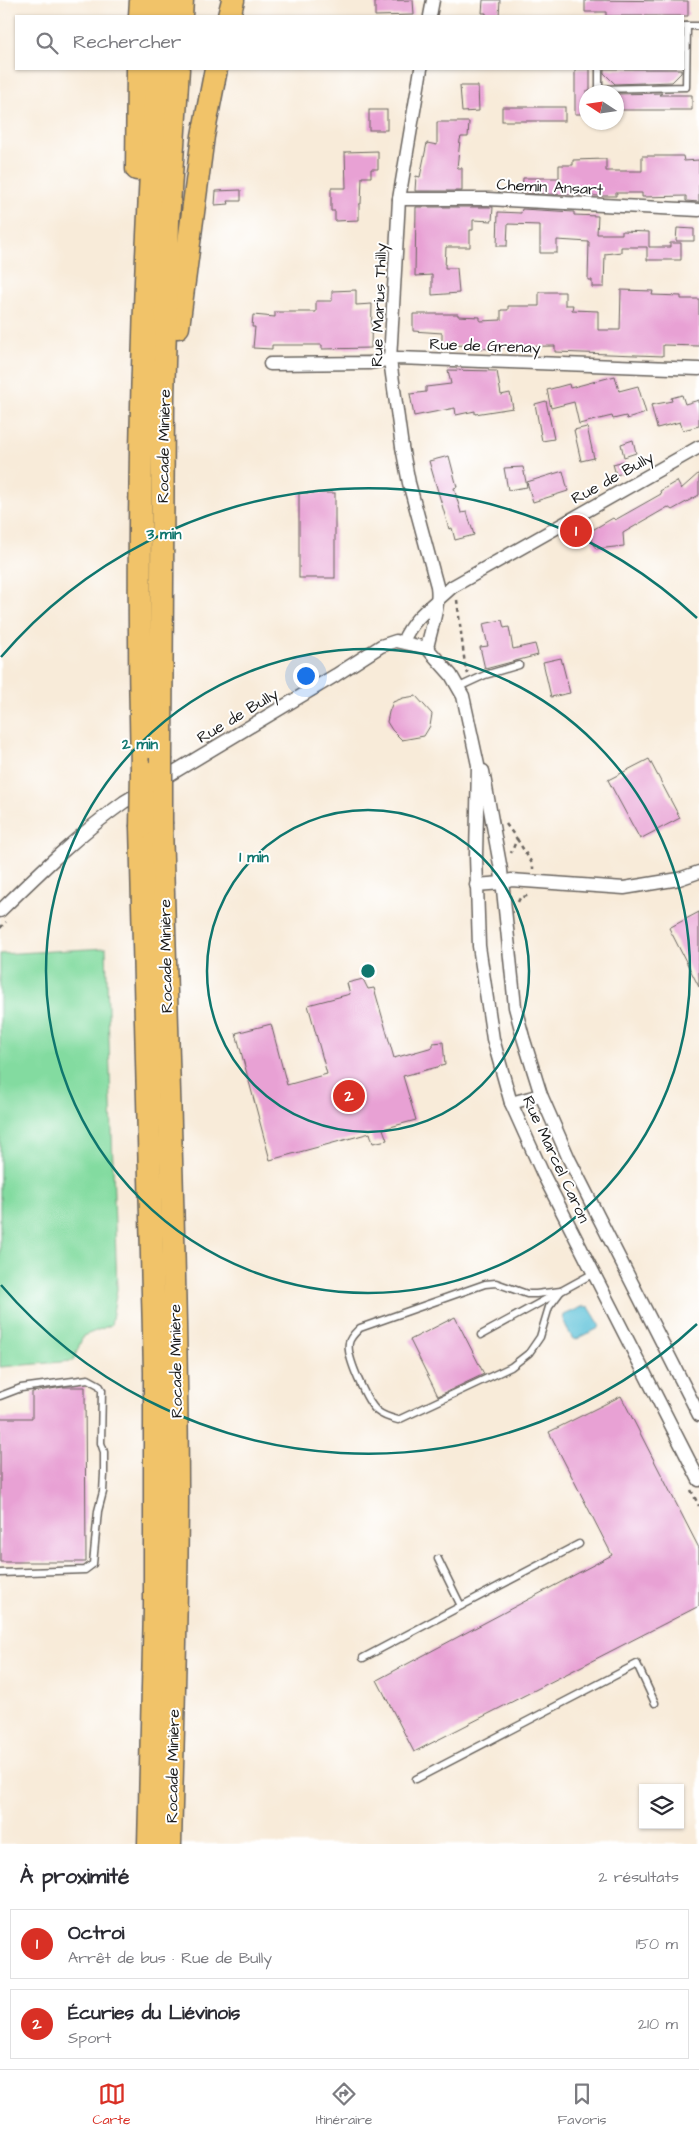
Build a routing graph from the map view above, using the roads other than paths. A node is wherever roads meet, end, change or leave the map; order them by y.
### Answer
1 (141, 0) edge
2 (162, 0) edge
3 (182, 0) edge
4 (234, 0) edge
5 (433, 0) edge
6 (140, 15) edge
7 (160, 15) edge
8 (181, 15) edge
9 (229, 15) edge
10 (430, 15) edge
11 (685, 26) edge
12 (699, 26) edge
13 (138, 70) edge
14 (157, 70) edge
15 (178, 70) edge
16 (216, 70) edge
17 (421, 70) edge
18 (599, 70) edge
19 (399, 199) junction
20 (699, 210) edge
21 (143, 348) junction
22 (390, 360) junction
23 (270, 364) dead end
24 (699, 369) edge
25 (163, 399) junction
26 (699, 447) edge
27 (439, 600) junction
28 (403, 642) junction
29 (427, 648) junction
30 (519, 666) dead end
31 (459, 687) junction
32 (478, 765) junction
33 (151, 825) junction
34 (699, 872) edge
35 (502, 883) junction
36 (476, 885) junction
37 (0, 911) edge
38 (542, 1096) junction
39 (512, 1103) junction
40 (594, 1273) junction
41 (561, 1291) junction
42 (481, 1335) dead end
43 (0, 1396) edge
44 (699, 1415) edge
45 (699, 1480) edge
46 (579, 1544) dead end
47 (438, 1559) dead end
48 (0, 1573) edge
49 (461, 1606) junction
50 (363, 1658) dead end
51 (655, 1703) dead end
52 (416, 1779) dead end
53 (149, 1844) edge
54 (170, 1844) edge

1 - 6 highway
2 - 7 highway
3 - 8 highway
4 - 9 highway
5 - 10 street
11 - 12 lane
11 - 18 lane
13 - 21 highway
14 - 21 highway, Rocade Minière
15 - 25 highway, Rocade Minière
16 - 25 highway
17 - 19 street, Rue Marius Thilly
19 - 20 street, Chemin Ansart
19 - 22 street, Rue Marius Thilly
21 - 33 highway, Rocade Minière, bridge
22 - 23 street, Rue de Grenay
22 - 24 street, Rue de Grenay
22 - 27 street, Rue Marius Thilly
25 - 33 highway, Rocade Minière, bridge
26 - 27 street, Rue de Bully
27 - 28 street, Rue de Bully
27 - 29 street
28 - 29 street
28 - 37 street, Rue de Bully
29 - 31 street, Rue Marcel Caron
30 - 31 lane
31 - 32 street, Rue Marcel Caron
32 - 35 street, Rue Marcel Caron
32 - 36 street, Rue Marcel Caron
33 - 53 highway, Rocade Minière
33 - 54 highway, Rocade Minière
34 - 35 street
35 - 36 street
35 - 38 street, Rue Marcel Caron
36 - 39 street, Rue Marcel Caron
38 - 39 street
38 - 44 street, Rue Marcel Caron
39 - 40 street, Rue Marcel Caron
40 - 41 lane
40 - 45 street, Rue Marcel Caron
41 - 41 lane
41 - 42 lane
43 - 48 lane
46 - 49 lane
47 - 49 lane
49 - 50 lane
51 - 52 lane

